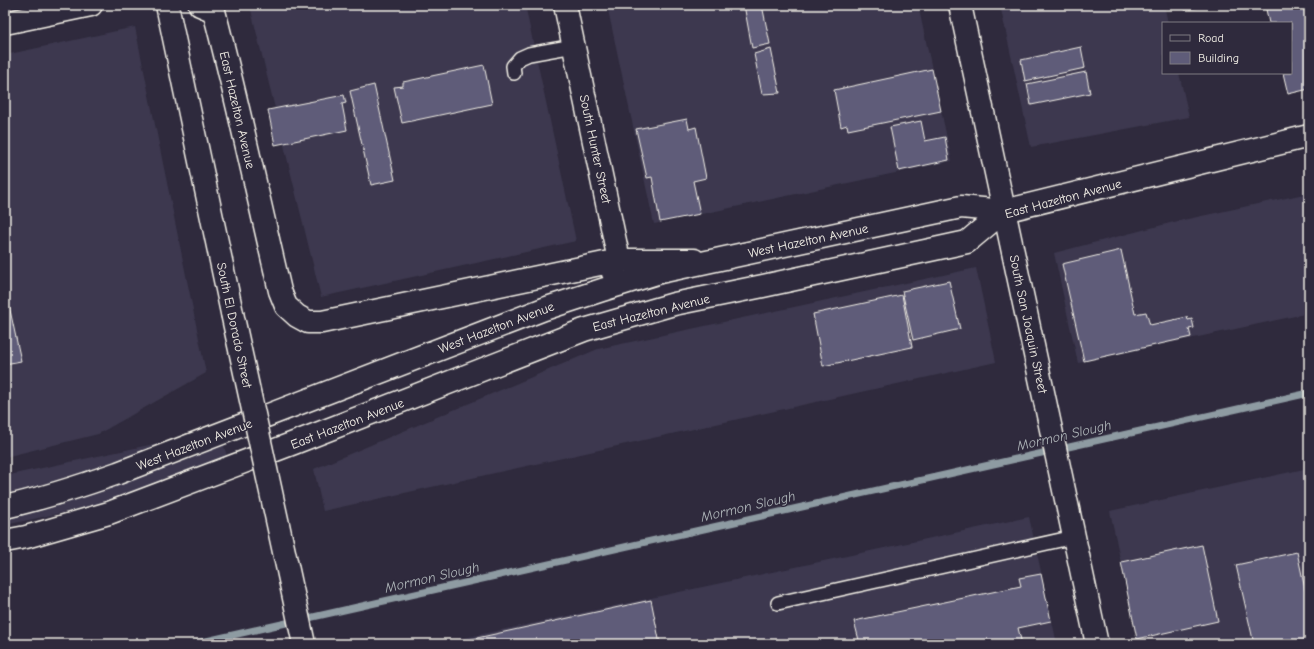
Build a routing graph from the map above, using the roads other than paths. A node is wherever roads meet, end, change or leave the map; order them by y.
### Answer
1 (91, 5) edge
2 (167, 5) edge
3 (200, 5) edge
4 (565, 5) edge
5 (960, 5) edge
6 (5, 24) edge
7 (574, 46) junction
8 (514, 73) dead end
9 (1309, 136) edge
10 (1004, 211) junction
11 (619, 260) junction
12 (718, 260) junction
13 (602, 290) junction
14 (5, 507) edge
15 (1074, 537) junction
16 (5, 541) edge
17 (778, 603) dead end
18 (304, 644) edge
19 (1097, 644) edge

1 - 6 main road
2 - 18 main road, South El Dorado Street, bridge
3 - 11 main road, East Hazelton Avenue
4 - 7 main road, South Hunter Street
5 - 10 main road, South San Joaquin Street
7 - 8 lane
7 - 11 main road, South Hunter Street
9 - 10 main road, East Hazelton Avenue
10 - 12 main road, West Hazelton Avenue
10 - 15 main road, South San Joaquin Street
10 - 16 main road, East Hazelton Avenue
11 - 12 main road, East Hazelton Avenue
11 - 13 main road
12 - 13 main road, West Hazelton Avenue
13 - 14 main road, West Hazelton Avenue
15 - 17 lane
15 - 19 main road, South San Joaquin Street

